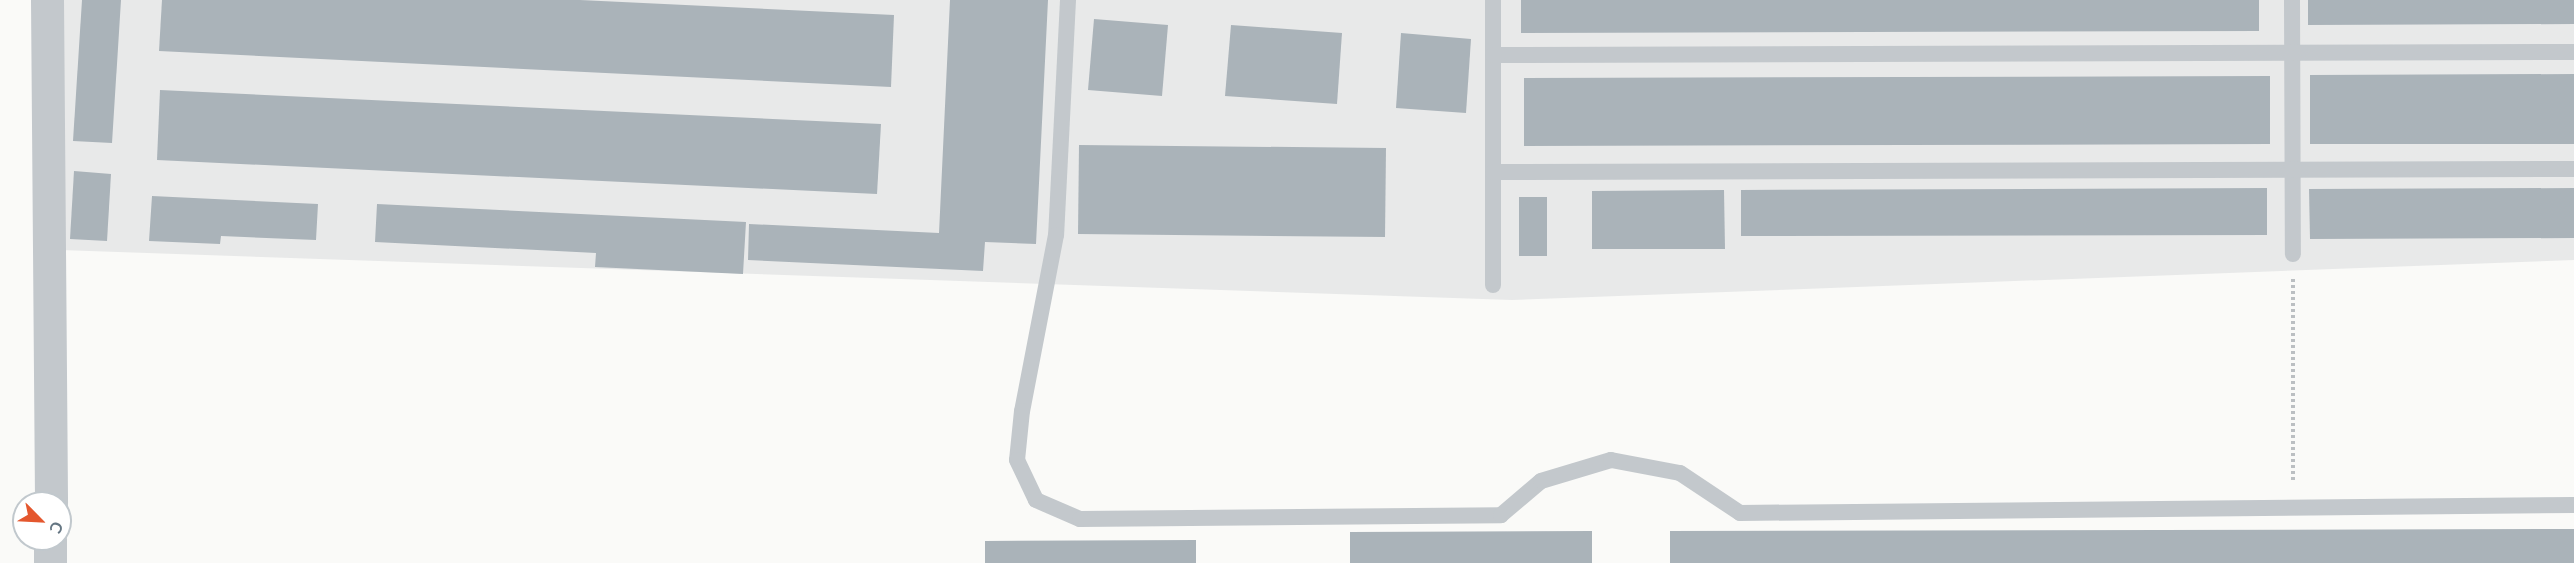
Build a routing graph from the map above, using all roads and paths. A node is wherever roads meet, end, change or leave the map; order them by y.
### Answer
1 (47, 0) edge
2 (1068, 0) edge
3 (1493, 0) edge
4 (2292, 0) edge
5 (2574, 52) edge
6 (2293, 53) junction
7 (1493, 55) junction
8 (2574, 169) edge
9 (2292, 170) junction
10 (1493, 172) junction
11 (2293, 254) joint
12 (1493, 285) dead end
13 (51, 491) edge
14 (2574, 504) edge
15 (2293, 507) junction

1 - 13 street
2 - 15 lane
3 - 7 lane
4 - 6 lane
5 - 6 lane
6 - 7 lane
6 - 9 lane
7 - 10 lane
8 - 9 lane
9 - 10 lane
9 - 11 lane
10 - 12 lane
11 - 15 path
14 - 15 lane

